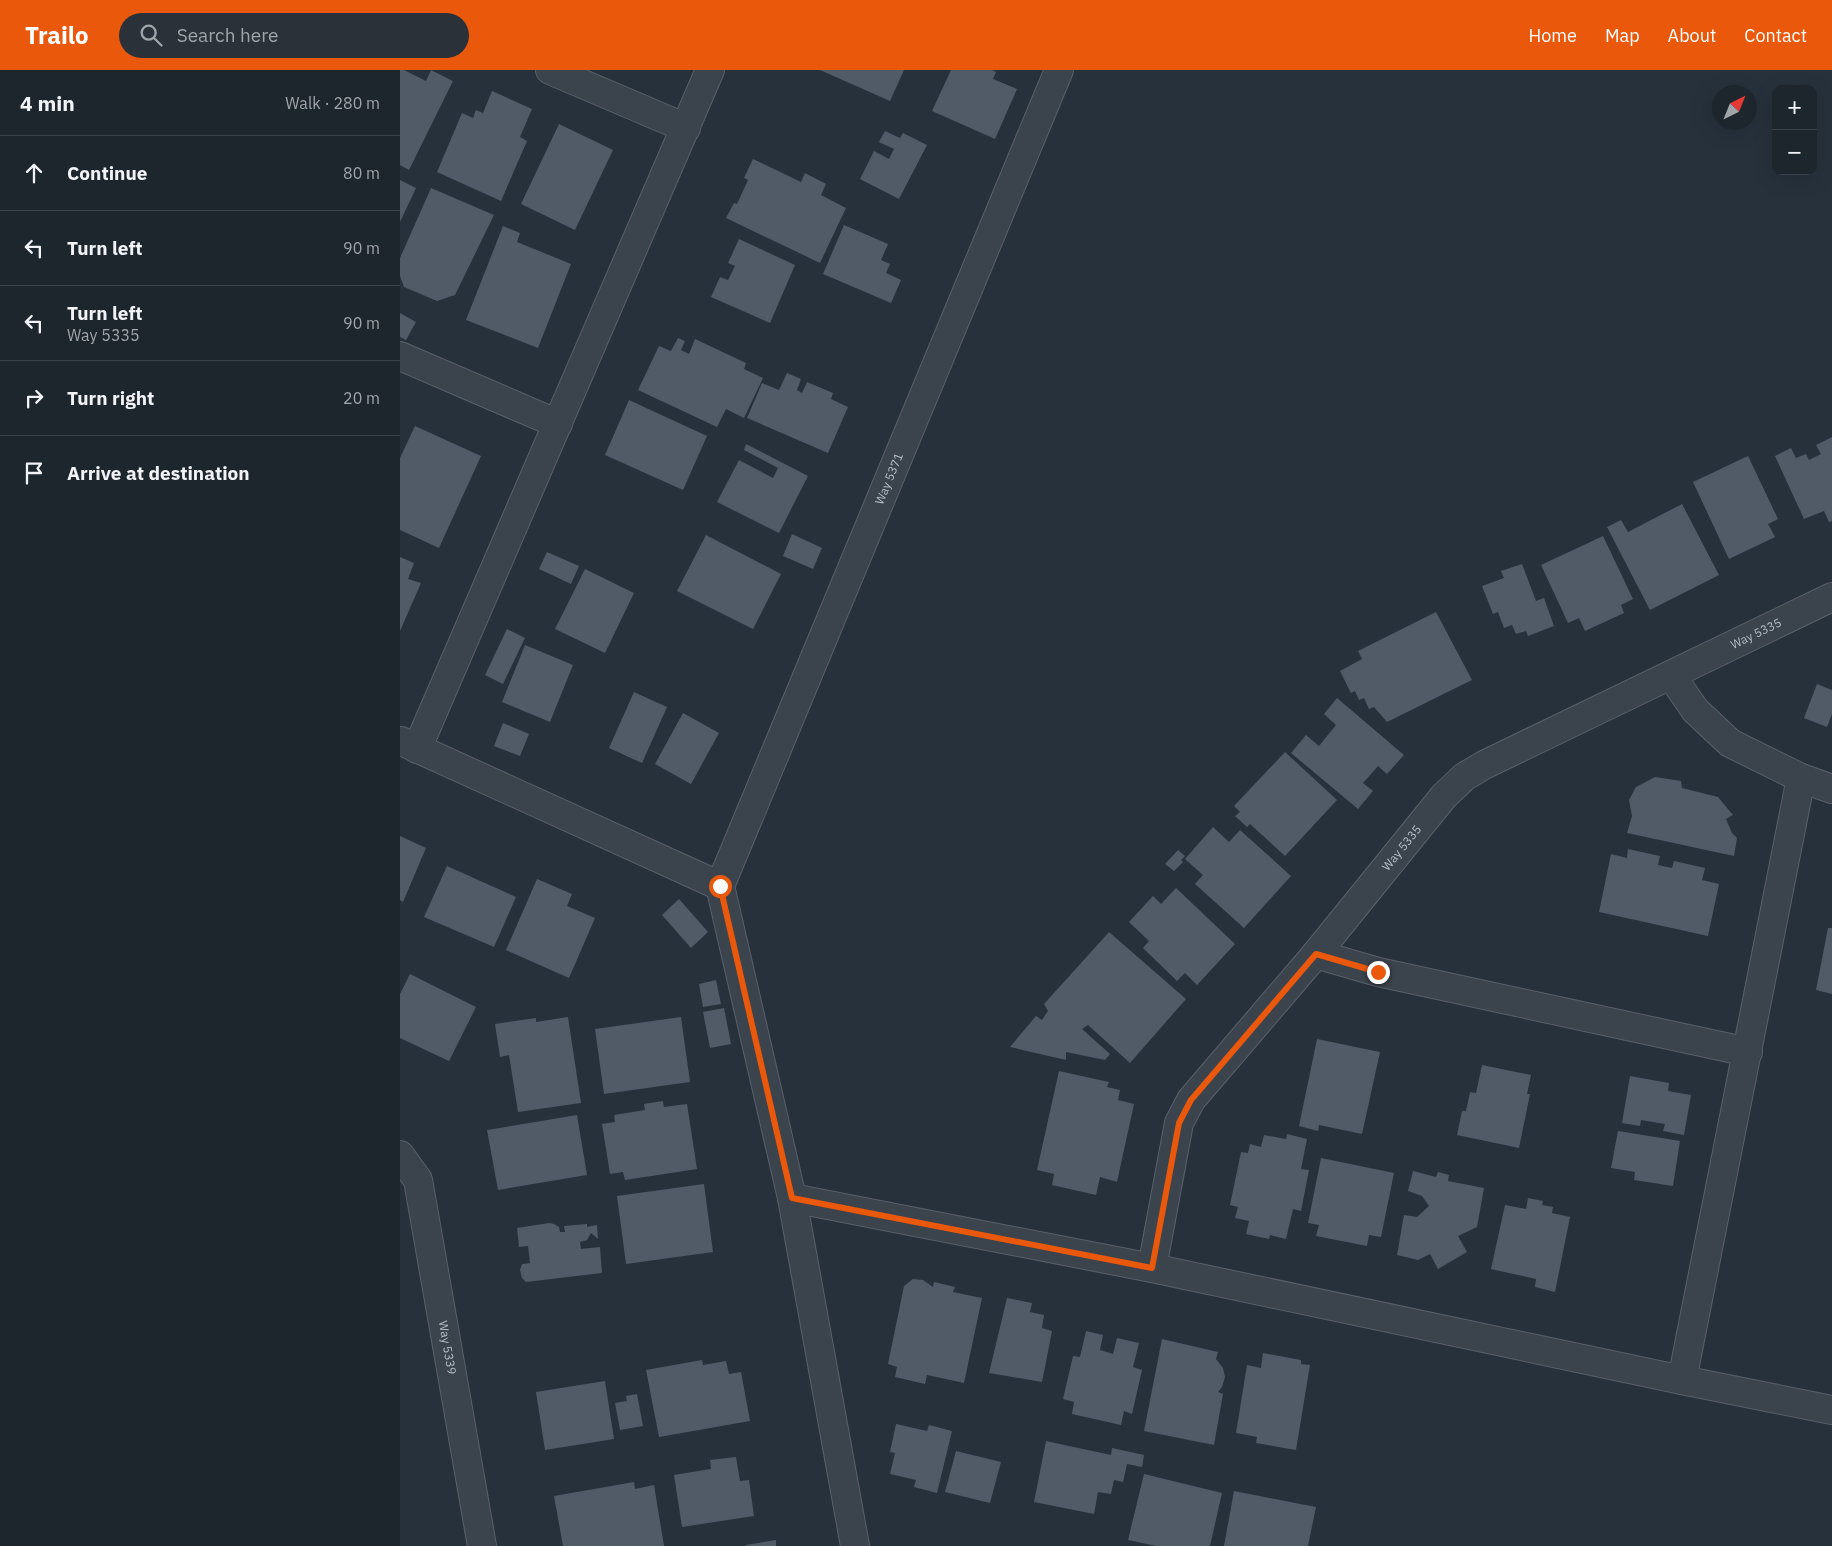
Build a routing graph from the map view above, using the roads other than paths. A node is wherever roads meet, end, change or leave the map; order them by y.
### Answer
1 (550, 70) edge
2 (710, 70) edge
3 (1059, 70) edge
4 (686, 128) junction
5 (400, 356) edge
6 (558, 424) junction
7 (1832, 596) edge
8 (1671, 675) junction
9 (408, 745) edge
10 (1801, 778) junction
11 (1832, 789) edge
12 (720, 886) junction
13 (1316, 954) junction
14 (1748, 1052) junction
15 (400, 1155) edge
16 (792, 1198) junction
17 (1152, 1268) junction
18 (1682, 1380) junction
19 (1832, 1410) edge
20 (482, 1546) edge
21 (855, 1546) edge

1 - 4 street
2 - 4 street
3 - 12 street, Way 5371
4 - 6 street
5 - 6 street
6 - 9 street
7 - 8 street, Way 5335
8 - 10 street
8 - 13 street, Way 5335
9 - 12 street
10 - 11 street
10 - 14 street
12 - 16 street
13 - 14 street
13 - 17 street, Way 5335
14 - 18 street
15 - 20 street, Way 5339
16 - 17 street
16 - 21 street
17 - 18 street
18 - 19 street

